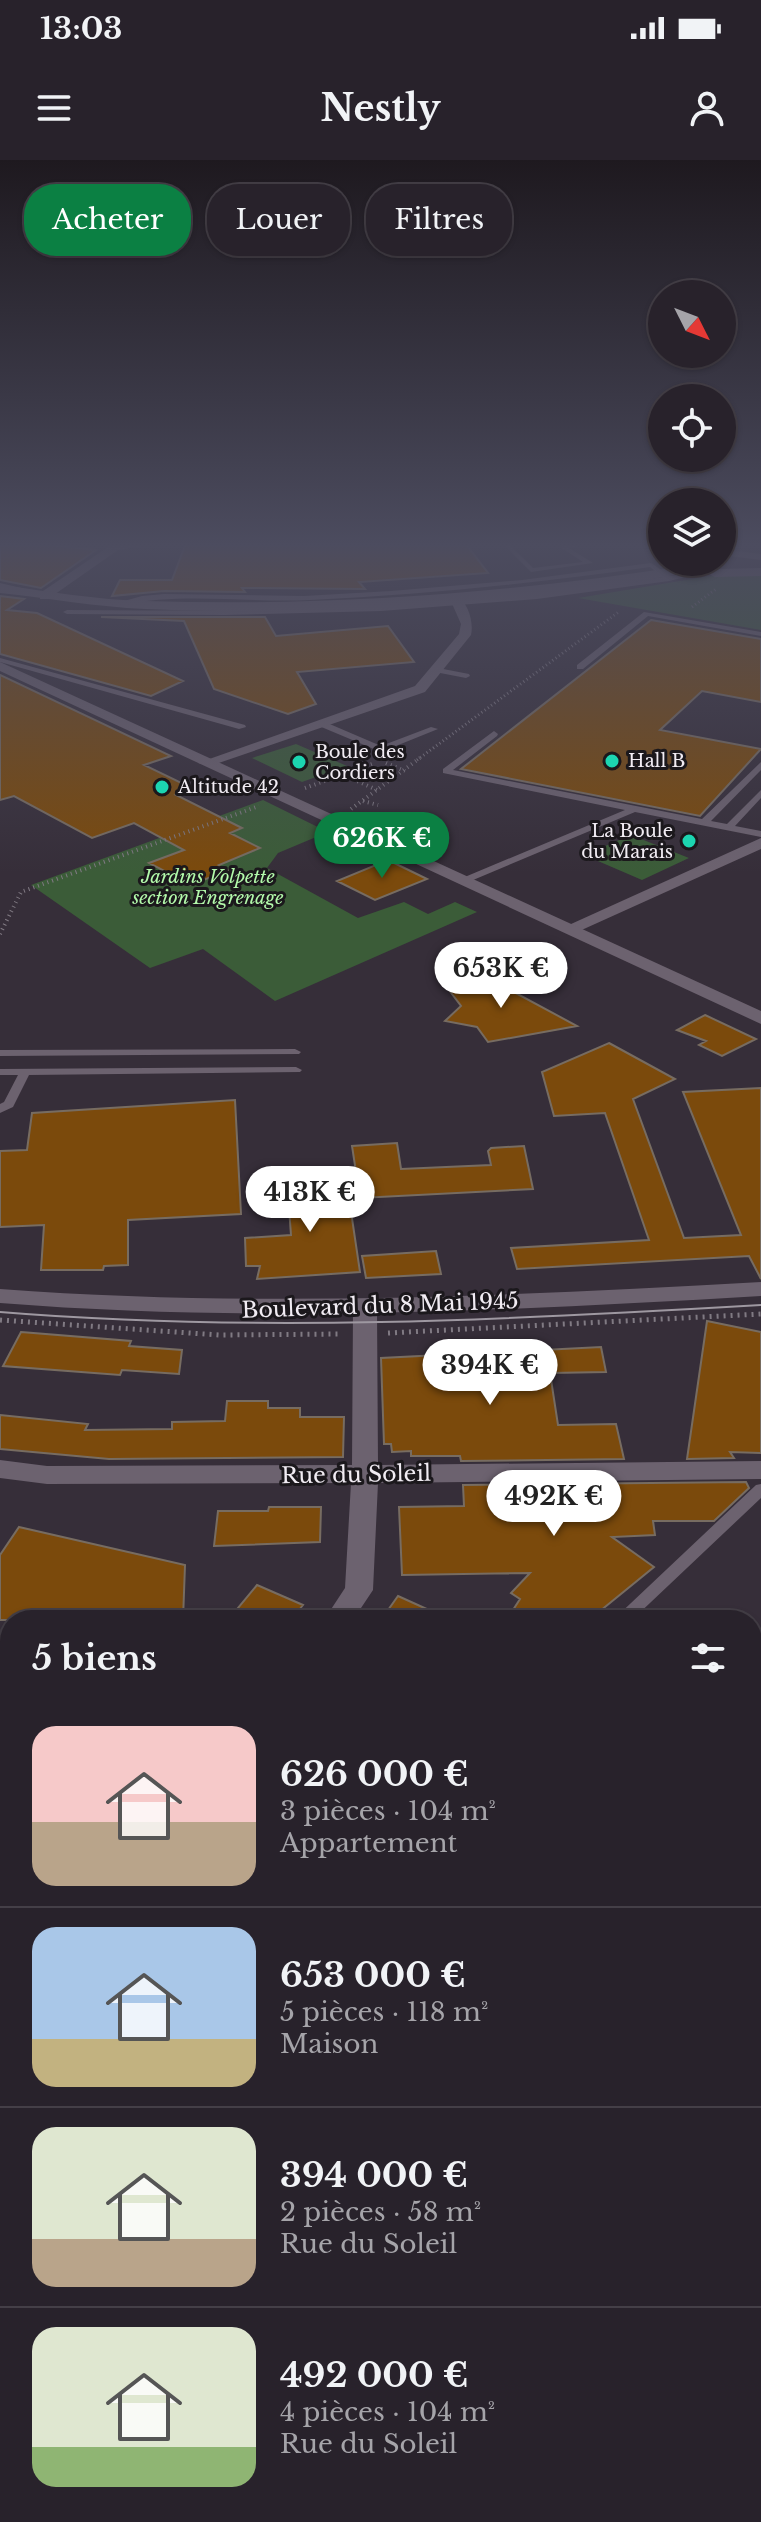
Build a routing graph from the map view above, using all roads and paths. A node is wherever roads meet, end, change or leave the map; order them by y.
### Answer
1 (451, 653) edge
2 (563, 653) edge
3 (597, 653) edge
4 (0, 663) edge
5 (580, 667) dead end
6 (438, 670) junction
7 (466, 676) dead end
8 (322, 724) junction
9 (242, 727) dead end
10 (434, 729) dead end
11 (494, 734) dead end
12 (381, 761) dead end
13 (205, 763) junction
14 (761, 765) edge
15 (405, 771) junction
16 (343, 775) dead end
17 (377, 790) junction
18 (761, 793) edge
19 (362, 801) junction
20 (378, 805) dead end
21 (632, 809) junction
22 (235, 814) dead end
23 (334, 821) junction
24 (703, 824) junction
25 (730, 826) junction
26 (761, 834) edge
27 (761, 843) edge
28 (463, 881) junction
29 (569, 929) junction
30 (0, 934) edge
31 (761, 1018) edge
32 (295, 1052) dead end
33 (0, 1053) edge
34 (296, 1070) dead end
35 (0, 1072) edge
36 (25, 1072) junction
37 (0, 1109) edge
38 (761, 1289) edge
39 (0, 1296) edge
40 (365, 1309) junction
41 (0, 1469) edge
42 (761, 1470) edge
43 (365, 1475) junction
44 (761, 1489) edge
45 (345, 1610) edge
46 (632, 1610) edge

1 - 6 main road
2 - 15 path
3 - 5 lane
4 - 9 lane
4 - 13 main road
6 - 7 lane
6 - 8 main road
8 - 10 lane
8 - 13 main road
11 - 21 lane
12 - 15 path
13 - 23 main road
14 - 24 lane
15 - 17 path
16 - 17 path
17 - 19 path
18 - 25 lane
19 - 20 path
19 - 23 path
21 - 24 lane
21 - 28 lane
22 - 30 path
23 - 28 main road
24 - 25 lane
25 - 26 lane
27 - 29 main road
28 - 29 main road
29 - 31 main road
32 - 33 lane
34 - 36 lane
35 - 36 lane
36 - 37 lane
38 - 40 main road, Boulevard du 8 Mai 1945
39 - 40 main road, Boulevard du 8 Mai 1945
40 - 43 main road
41 - 43 main road, Rue du Soleil
42 - 43 main road, Rue du Soleil
43 - 45 main road
44 - 46 lane

